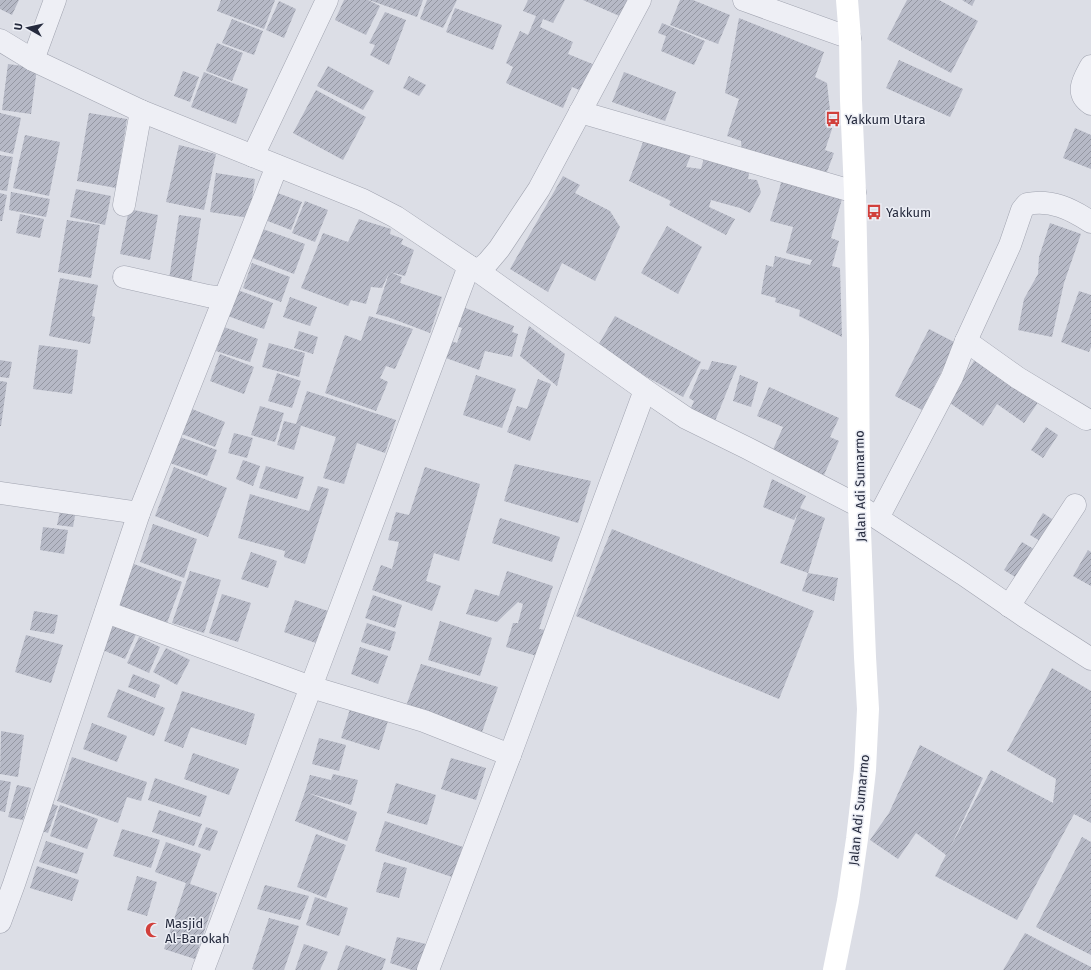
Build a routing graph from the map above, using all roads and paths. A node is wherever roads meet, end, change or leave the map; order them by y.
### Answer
1 (55, 0) edge
2 (327, 0) edge
3 (640, 0) edge
4 (744, 0) edge
5 (847, 0) edge
6 (850, 38) junction
7 (0, 40) edge
8 (33, 60) junction
9 (1091, 66) edge
10 (1091, 104) edge
11 (141, 111) junction
12 (580, 112) junction
13 (253, 156) junction
14 (278, 166) junction
15 (855, 192) junction
16 (124, 205) dead end
17 (1091, 222) edge
18 (474, 269) junction
19 (124, 277) dead end
20 (224, 298) junction
21 (966, 341) junction
22 (644, 390) junction
23 (1086, 419) dead end
24 (0, 493) edge
25 (1075, 505) dead end
26 (860, 506) junction
27 (139, 514) junction
28 (878, 518) junction
29 (1009, 606) junction
30 (106, 612) junction
31 (1091, 659) edge
32 (311, 687) junction
33 (510, 754) junction
34 (7, 883) edge
35 (0, 922) edge
36 (203, 970) edge
37 (428, 970) edge
38 (834, 970) edge

1 - 8 street
2 - 13 street
3 - 12 street
4 - 6 street
5 - 6 main road, Jalan Adi Sumarmo
6 - 15 main road, Jalan Adi Sumarmo
7 - 8 street
8 - 11 street
9 - 10 street
11 - 13 street
11 - 16 street
12 - 15 street
12 - 18 street
13 - 14 street
14 - 18 street
14 - 20 street
15 - 26 main road, Jalan Adi Sumarmo
17 - 21 street
18 - 22 street
18 - 32 street
19 - 20 street
20 - 27 street
21 - 23 street
21 - 28 street
22 - 26 street
22 - 33 street
24 - 27 street
25 - 29 street
26 - 28 street
26 - 38 main road, Jalan Adi Sumarmo
27 - 30 street
28 - 29 street
29 - 31 street
30 - 32 street
30 - 34 street
32 - 33 street
32 - 36 street
33 - 37 street
34 - 35 street

